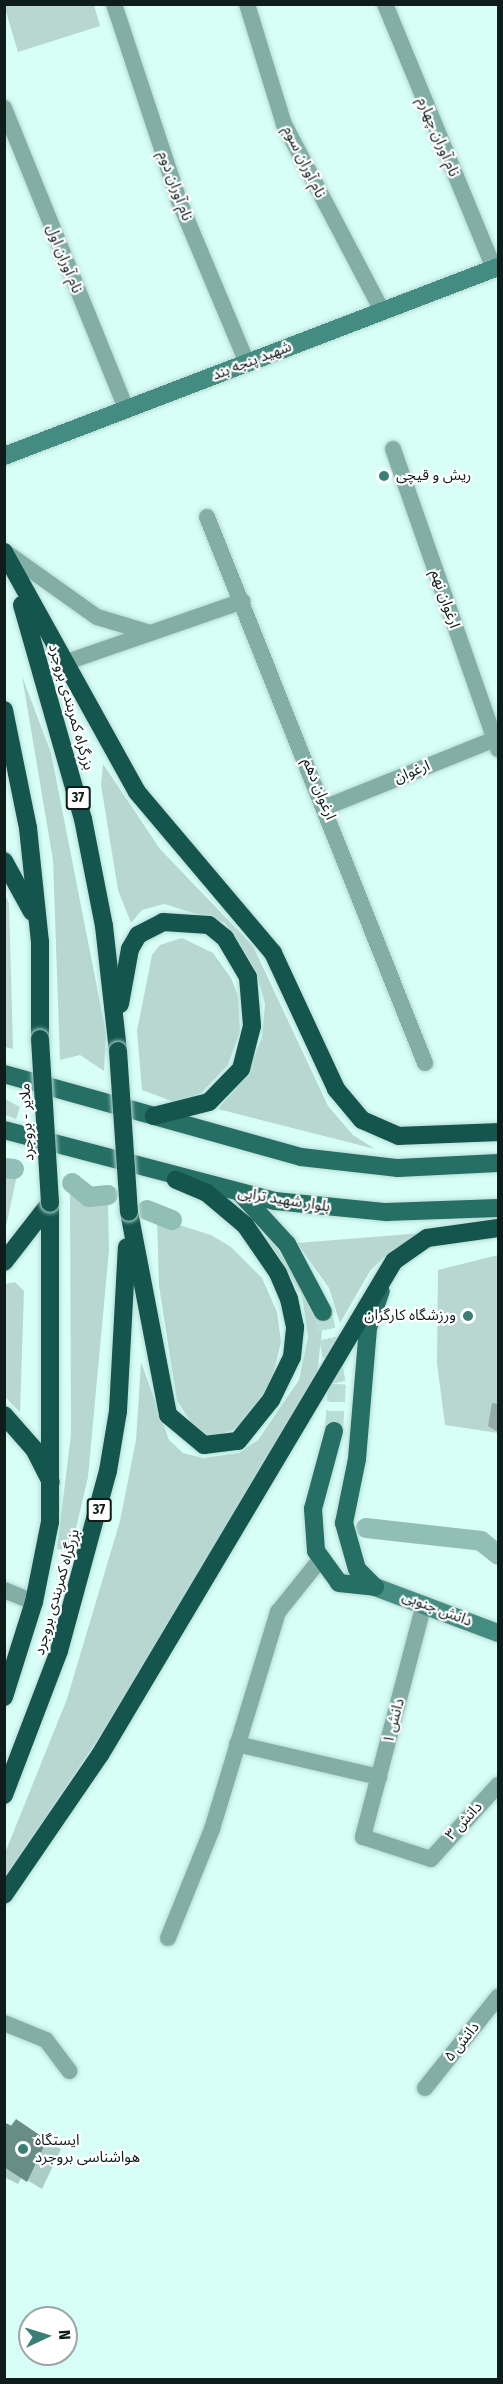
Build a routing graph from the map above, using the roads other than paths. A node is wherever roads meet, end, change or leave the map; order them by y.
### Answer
1 (114, 4) edge
2 (247, 4) edge
3 (385, 4) edge
4 (4, 108) edge
5 (496, 268) edge
6 (382, 311) junction
7 (247, 363) junction
8 (126, 409) junction
9 (393, 449) dead end
10 (4, 456) edge
11 (207, 517) dead end
12 (4, 552) edge
13 (243, 601) junction
14 (154, 633) junction
15 (64, 663) junction
16 (4, 710) edge
17 (497, 742) edge
18 (326, 807) junction
19 (4, 861) edge
20 (40, 942) junction
21 (118, 1051) junction
22 (426, 1063) dead end
23 (4, 1074) edge
24 (154, 1116) junction
25 (4, 1130) edge
26 (498, 1132) edge
27 (498, 1163) edge
28 (176, 1180) junction
29 (242, 1194) junction
30 (50, 1203) junction
31 (498, 1208) edge
32 (129, 1212) junction
33 (498, 1228) edge
34 (394, 1261) junction
35 (4, 1262) edge
36 (323, 1312) tunnel mouth
37 (4, 1415) edge
38 (334, 1431) tunnel mouth
39 (53, 1486) junction
40 (319, 1561) junction
41 (375, 1587) junction
42 (4, 1590) edge
43 (34, 1602) junction
44 (424, 1604) junction
45 (498, 1633) edge
46 (4, 1697) edge
47 (237, 1744) junction
48 (379, 1777) junction
49 (498, 1785) edge
50 (4, 1795) edge
51 (431, 1859) joint
52 (4, 1895) edge
53 (168, 1938) dead end
54 (498, 1997) edge
55 (4, 2023) edge
56 (69, 2071) dead end
57 (425, 2088) dead end

1 - 7 street, نام آوران دوم
2 - 6 street, نام آوران سوم
3 - 5 street, نام آوران چهارم
4 - 8 street, نام آوران اول
5 - 6 street, شهید پنجه بند
6 - 7 street, شهید پنجه بند
7 - 8 street, شهید پنجه بند
8 - 10 street, شهید پنجه بند
9 - 17 street, ارغوان نهم
11 - 13 street, ارغوان دهم
12 - 14 street
12 - 15 highway
12 - 21 highway, بزرگراه کمربندی بروجرد / 37
13 - 14 street
13 - 18 street, ارغوان دهم
14 - 15 street
15 - 26 highway
16 - 20 highway
17 - 18 street, ارغوان
18 - 22 street, ارغوان دهم
19 - 20 highway
20 - 30 highway, ملایر - بروجرد, bridge
21 - 24 highway
21 - 32 highway, 37, bridge
23 - 24 main road
24 - 27 main road
25 - 28 main road, بلوار شهید ترابی
28 - 29 main road, بلوار شهید ترابی
28 - 32 highway
29 - 31 main road, بلوار شهید ترابی
29 - 36 main road
30 - 35 highway
30 - 39 highway, بزرگراه کمربندی بروجرد
32 - 50 highway, بزرگراه کمربندی بروجرد / 37
33 - 34 highway
34 - 41 main road
34 - 52 highway
37 - 39 highway
38 - 40 main road
39 - 43 highway, بزرگراه کمربندی بروجرد
40 - 41 main road
40 - 47 street
41 - 44 street, دانش جنوبی
42 - 43 street
43 - 46 highway, بزرگراه کمربندی بروجرد
44 - 45 street, دانش جنوبی
44 - 48 street, دانش ۱
47 - 48 street
47 - 53 street
48 - 51 street, دانش ۱
49 - 51 street, دانش ۳
54 - 57 street, دانش ۵
55 - 56 street

